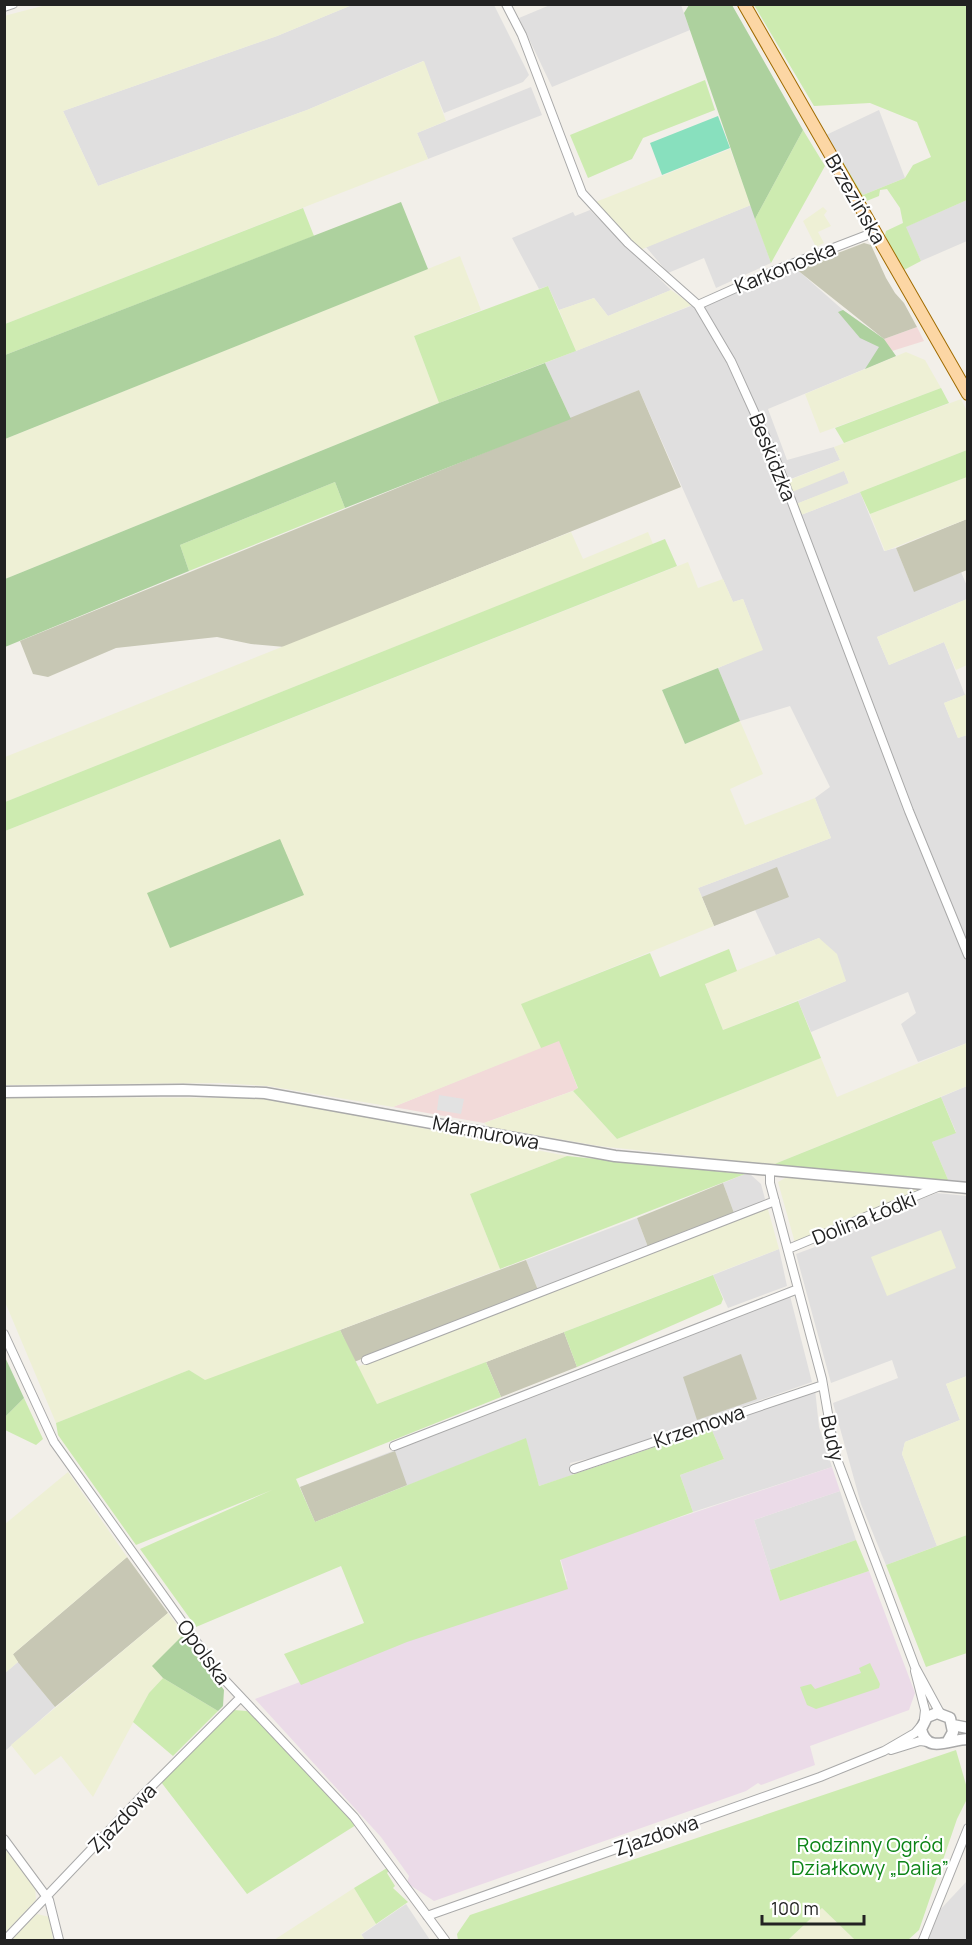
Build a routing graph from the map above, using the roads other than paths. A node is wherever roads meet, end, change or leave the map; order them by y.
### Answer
1 (13, 4) edge
2 (506, 4) edge
3 (744, 4) edge
4 (4, 7) edge
5 (874, 232) junction
6 (698, 305) junction
7 (968, 394) edge
8 (968, 955) edge
9 (4, 1092) edge
10 (770, 1170) junction
11 (940, 1186) junction
12 (968, 1188) edge
13 (775, 1201) junction
14 (788, 1249) junction
15 (798, 1289) junction
16 (4, 1334) edge
17 (366, 1360) dead end
18 (823, 1385) junction
19 (394, 1446) dead end
20 (574, 1469) dead end
21 (915, 1667) junction
22 (240, 1698) junction
23 (940, 1713) junction
24 (923, 1722) junction
25 (953, 1725) junction
26 (968, 1728) edge
27 (968, 1739) edge
28 (948, 1741) junction
29 (928, 1742) junction
30 (884, 1750) junction
31 (968, 1828) edge
32 (4, 1839) edge
33 (48, 1897) junction
34 (426, 1916) junction
35 (5, 1941) edge
36 (59, 1941) edge
37 (445, 1941) edge
38 (923, 1941) edge

1 - 4 street
2 - 6 street, Beskidzka
3 - 5 main road, Brzezińska
5 - 6 street, Karkonoska
5 - 7 main road, Brzezińska
6 - 8 street, Beskidzka
9 - 10 street, Marmurowa
10 - 11 street, Marmurowa
10 - 13 street, Budy
11 - 12 street, Marmurowa
11 - 14 street, Dolina Łódki
13 - 14 street, Budy
13 - 17 street
14 - 15 street, Budy
15 - 18 street, Budy
15 - 19 street
16 - 22 street, Opolska
18 - 20 street, Krzemowa
18 - 21 street, Budy
21 - 23 street, Budy
21 - 24 street, Budy
22 - 33 street, Zjazdowa
22 - 34 street, Opolska
23 - 24 street
23 - 25 street
24 - 29 street
24 - 30 street, Zjazdowa
25 - 26 street
25 - 28 street
27 - 28 street
28 - 29 street
29 - 30 street, Zjazdowa
30 - 34 street, Zjazdowa
31 - 38 street
32 - 33 street
33 - 35 street, Zjazdowa
33 - 36 street
34 - 37 street, Opolska

